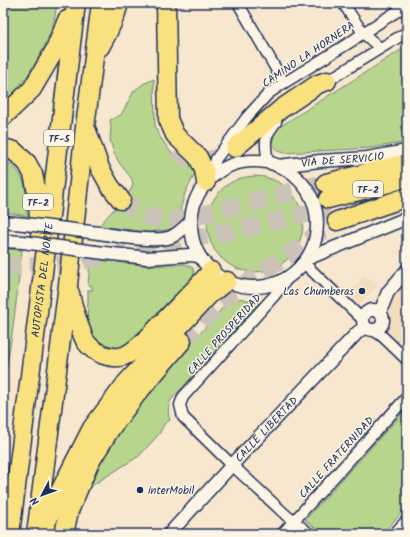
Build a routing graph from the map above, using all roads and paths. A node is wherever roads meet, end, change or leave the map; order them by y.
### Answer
1 (75, 3) edge
2 (101, 3) edge
3 (119, 3) edge
4 (159, 3) edge
5 (166, 3) edge
6 (238, 3) edge
7 (343, 3) edge
8 (407, 5) edge
9 (407, 32) edge
10 (363, 33) junction
11 (380, 48) junction
12 (95, 56) junction
13 (327, 81) junction
14 (284, 83) junction
15 (3, 117) edge
16 (86, 127) junction
17 (3, 148) edge
18 (235, 148) tunnel mouth
19 (176, 150) tunnel mouth
20 (407, 151) edge
21 (407, 163) edge
22 (273, 164) junction
23 (407, 177) edge
24 (209, 180) junction
25 (407, 186) edge
26 (407, 197) edge
27 (121, 200) tunnel mouth
28 (330, 203) junction
29 (407, 218) edge
30 (3, 222) edge
31 (190, 222) junction
32 (3, 241) edge
33 (199, 256) junction
34 (307, 261) junction
35 (407, 270) edge
36 (211, 271) junction
37 (43, 273) junction
38 (287, 280) junction
39 (227, 281) junction
40 (68, 285) junction
41 (380, 312) junction
42 (367, 325) junction
43 (182, 341) tunnel mouth
44 (407, 360) edge
45 (407, 397) edge
46 (232, 465) junction
47 (407, 520) edge
48 (294, 521) junction
49 (10, 534) edge
50 (36, 534) edge
51 (41, 534) edge
52 (64, 534) edge
53 (169, 534) edge
54 (282, 534) edge
55 (310, 534) edge
56 (394, 534) edge

1 - 15 highway
1 - 37 highway, AUTOPISTA DEL NORTE / TF-5
2 - 12 highway, TF-5
3 - 12 highway
4 - 19 highway
5 - 24 highway
6 - 14 street
7 - 10 street
8 - 10 street, CAMINO LA HORNERA
9 - 11 street
10 - 11 street
10 - 14 street, CAMINO LA HORNERA
11 - 13 street
12 - 16 highway, TF-5
13 - 18 highway
13 - 22 street
14 - 24 street, CAMINO LA HORNERA
16 - 27 highway
16 - 40 highway, TF-5
17 - 37 highway, TF-2
20 - 22 street, VÍA DE SERVICIO
21 - 28 highway
22 - 24 street
22 - 34 street
23 - 28 highway, TF-2
24 - 31 street
25 - 28 highway, TF-2
26 - 28 highway
29 - 34 street
30 - 31 street, bridge
31 - 33 street
32 - 33 street, bridge
33 - 36 street
34 - 38 street
34 - 42 street
35 - 41 street
36 - 39 street
36 - 40 highway
37 - 49 highway, AUTOPISTA DEL NORTE / TF-5
38 - 39 street
38 - 46 street, CALLE PROSPERIDAD
39 - 51 highway
40 - 50 highway, TF-5
41 - 42 street
41 - 42 street
42 - 44 street
42 - 46 street, CALLE LIBERTAD
43 - 52 highway
45 - 48 street, CALLE FRATERNIDAD
46 - 48 street
46 - 53 street, CALLE LIBERTAD
47 - 56 street
48 - 54 street, CALLE FRATERNIDAD
48 - 55 street

